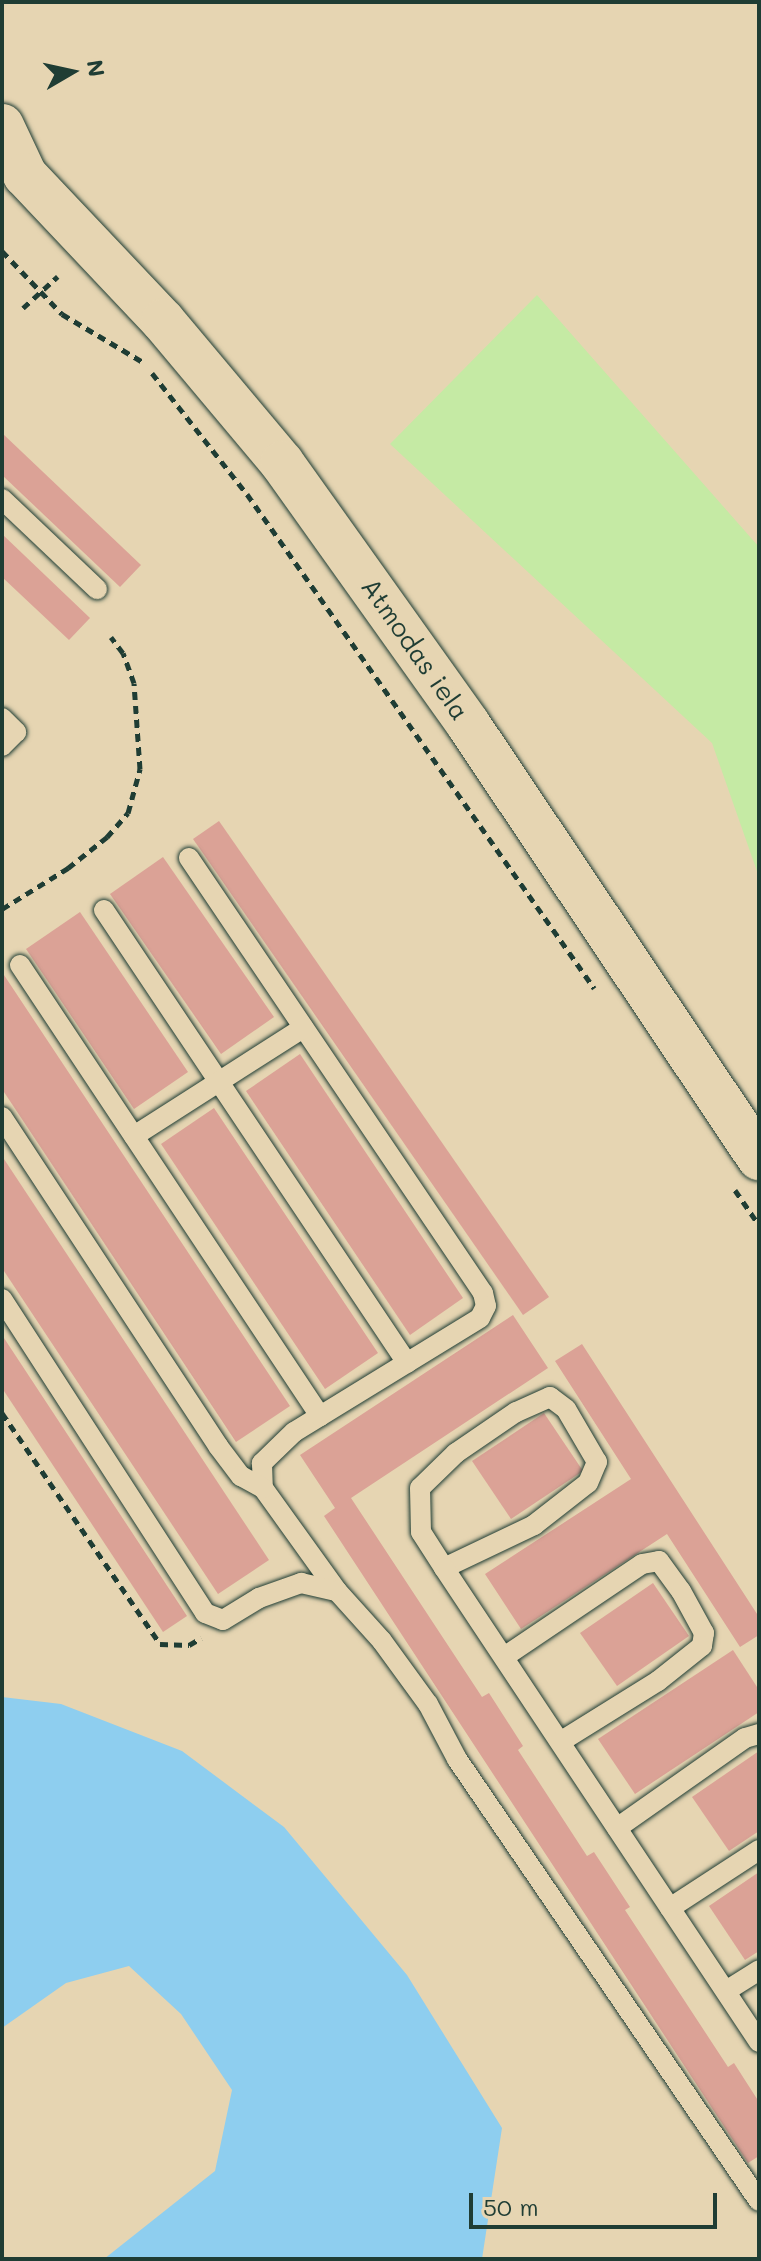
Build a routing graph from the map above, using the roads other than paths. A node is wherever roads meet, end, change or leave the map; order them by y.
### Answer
1 (2, 126) edge
2 (14, 170) edge
3 (2, 499) edge
4 (97, 589) dead end
5 (2, 718) edge
6 (2, 746) edge
7 (189, 858) dead end
8 (104, 910) dead end
9 (20, 965) dead end
10 (303, 1028) junction
11 (219, 1081) junction
12 (2, 1117) edge
13 (134, 1136) junction
14 (745, 1172) edge
15 (2, 1299) edge
16 (407, 1363) junction
17 (320, 1416) junction
18 (263, 1488) junction
19 (444, 1568) junction
20 (337, 1591) junction
21 (504, 1657) junction
22 (759, 1734) edge
23 (560, 1742) junction
24 (617, 1828) junction
25 (759, 1850) edge
26 (670, 1908) junction
27 (759, 1970) edge
28 (726, 1991) junction
29 (759, 2042) edge
30 (759, 2201) edge

1 - 2 main road, Atmodas iela
2 - 14 main road, Atmodas iela
3 - 4 lane
5 - 6 lane
7 - 10 lane
8 - 11 lane
9 - 13 lane
10 - 11 lane
10 - 16 lane
11 - 13 lane
11 - 16 lane
12 - 18 lane
13 - 17 lane
15 - 20 lane
16 - 17 lane
17 - 18 lane
18 - 20 lane
19 - 19 lane
19 - 21 lane
20 - 30 lane
21 - 23 lane
21 - 23 lane
22 - 24 lane
23 - 24 lane
24 - 26 lane
25 - 26 lane
26 - 28 lane
27 - 28 lane
28 - 29 lane

